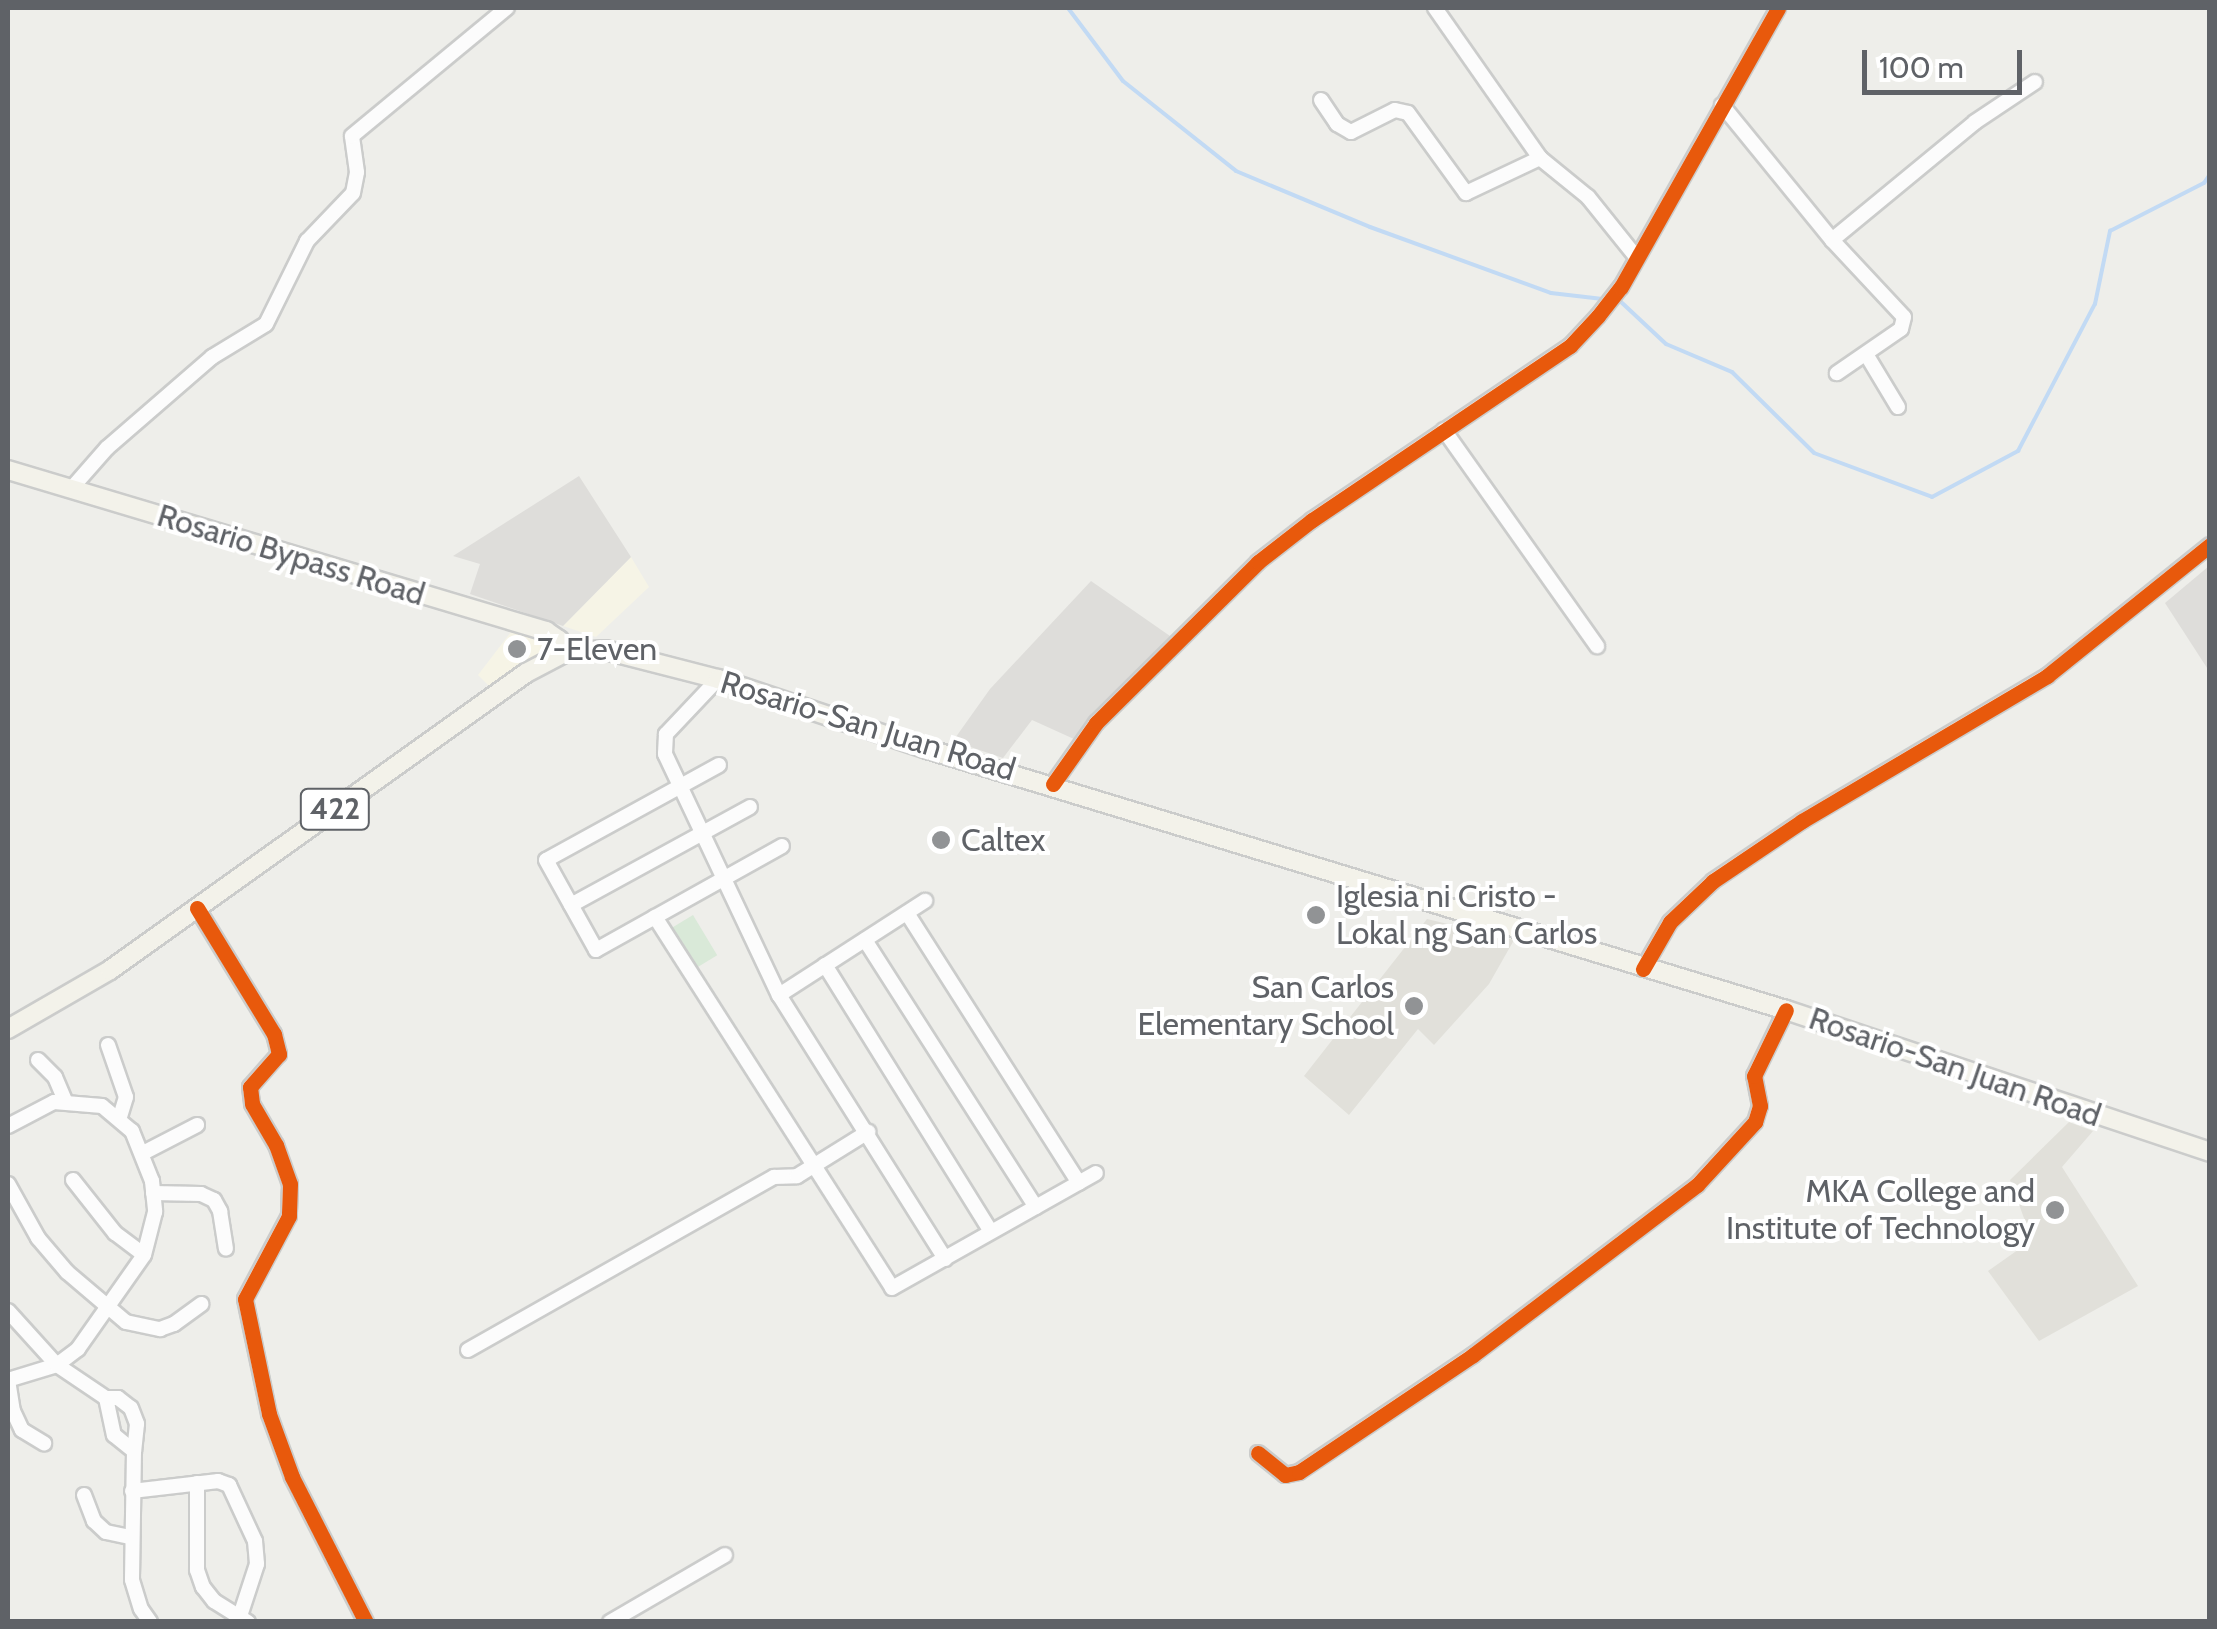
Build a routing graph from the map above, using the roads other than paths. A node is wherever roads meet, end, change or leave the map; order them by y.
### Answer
1 (507, 8) edge
2 (1435, 8) edge
3 (1778, 8) edge
4 (2035, 82) dead end
5 (1321, 100) dead end
6 (1722, 106) junction
7 (1540, 158) junction
8 (1832, 240) junction
9 (1638, 258) junction
10 (1866, 354) junction
11 (1837, 373) dead end
12 (1898, 407) dead end
13 (1444, 430) junction
14 (8, 470) edge
15 (71, 489) junction
16 (2210, 545) edge
17 (1597, 646) dead end
18 (564, 653) junction
19 (718, 679) junction
20 (720, 765) dead end
21 (1053, 784) junction
22 (680, 786) junction
23 (750, 808) dead end
24 (702, 833) junction
25 (782, 846) dead end
26 (724, 878) junction
27 (925, 901) dead end
28 (571, 906) junction
29 (198, 908) junction
30 (906, 913) junction
31 (655, 916) junction
32 (865, 940) junction
33 (826, 965) junction
34 (1643, 969) junction
35 (779, 995) junction
36 (1786, 1010) junction
37 (8, 1030) edge
38 (108, 1044) dead end
39 (38, 1060) dead end
40 (65, 1100) junction
41 (120, 1117) junction
42 (196, 1125) dead end
43 (8, 1126) edge
44 (868, 1132) junction
45 (2210, 1152) edge
46 (143, 1153) junction
47 (814, 1166) junction
48 (1096, 1173) dead end
49 (72, 1180) dead end
50 (1079, 1183) junction
51 (8, 1184) edge
52 (153, 1193) junction
53 (1036, 1207) junction
54 (991, 1232) junction
55 (226, 1249) dead end
56 (144, 1255) junction
57 (945, 1259) junction
58 (202, 1304) dead end
59 (106, 1308) junction
60 (8, 1311) edge
61 (468, 1350) dead end
62 (57, 1365) junction
63 (8, 1380) edge
64 (106, 1398) junction
65 (44, 1443) dead end
66 (134, 1452) junction
67 (1258, 1454) dead end
68 (197, 1483) junction
69 (132, 1490) junction
70 (84, 1495) dead end
71 (130, 1537) junction
72 (725, 1555) dead end
73 (244, 1619) edge
74 (150, 1622) edge
75 (366, 1622) edge
76 (610, 1622) edge

1 - 15 street
2 - 7 street
3 - 6 street
4 - 8 street
5 - 7 street
6 - 8 street
6 - 9 street
7 - 9 street
8 - 10 street
9 - 13 street
10 - 11 street
10 - 12 street
13 - 17 street
13 - 21 street
14 - 15 main road, Rosario Bypass Road
15 - 18 main road, Rosario Bypass Road
16 - 34 street
18 - 19 main road, Rosario-San Juan Road
18 - 29 main road, 422
19 - 21 main road, Rosario-San Juan Road
19 - 22 street
20 - 22 street
21 - 34 main road, Rosario-San Juan Road
22 - 24 street
22 - 28 street
23 - 24 street
24 - 26 street
24 - 28 street
25 - 26 street
26 - 31 street
26 - 35 street
27 - 30 street
28 - 31 street
29 - 37 main road, 422
29 - 75 street
30 - 32 street
30 - 50 street
31 - 47 street
32 - 33 street
32 - 53 street
33 - 35 street
33 - 54 street
34 - 36 main road, Rosario-San Juan Road
35 - 44 street
36 - 45 main road, Rosario-San Juan Road
36 - 67 street
38 - 41 street
39 - 40 street
40 - 41 street
40 - 43 street
41 - 46 street
42 - 46 street
44 - 47 street
44 - 57 street
46 - 52 street
47 - 57 street
47 - 61 street
48 - 50 street
49 - 56 street
50 - 53 street
51 - 59 street
52 - 55 street
52 - 56 street
53 - 54 street
54 - 57 street
56 - 59 street
58 - 59 street
59 - 62 street
60 - 62 street
62 - 63 street
62 - 64 street
63 - 65 street
64 - 66 street
64 - 66 street
66 - 69 street
68 - 69 street
68 - 73 street
68 - 73 street
69 - 71 street
70 - 71 street
71 - 74 street
72 - 76 street

